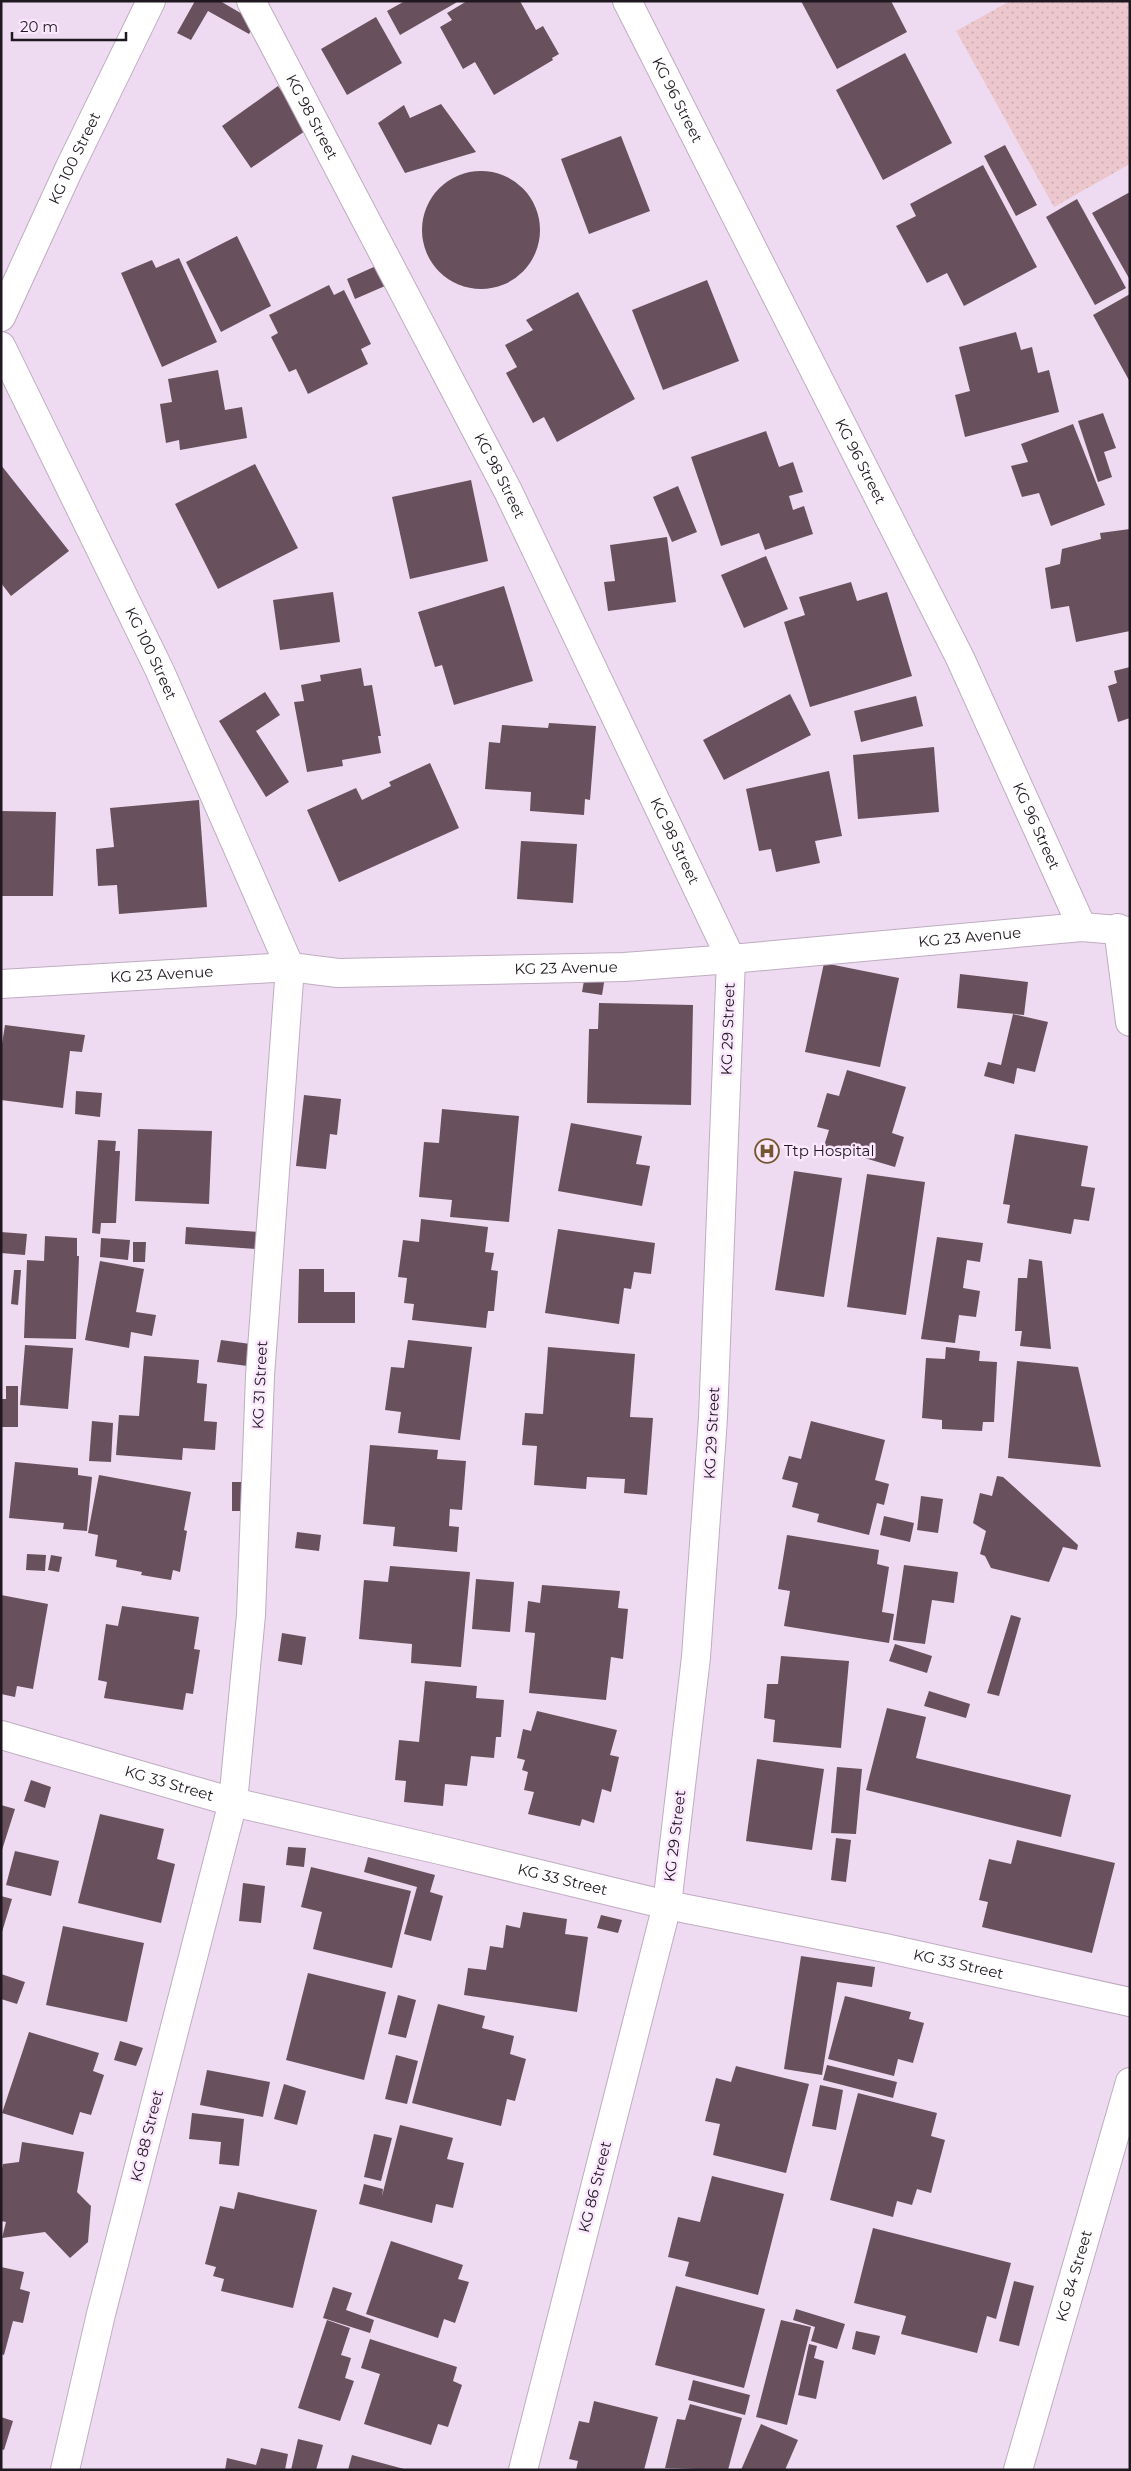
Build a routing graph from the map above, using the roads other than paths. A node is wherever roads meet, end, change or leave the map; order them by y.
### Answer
1 (151, 1) edge
2 (251, 1) edge
3 (627, 1) edge
4 (1, 317) edge
5 (1, 346) edge
6 (1082, 927) junction
7 (1124, 930) edge
8 (731, 960) junction
9 (290, 968) junction
10 (1, 984) edge
11 (1130, 1022) edge
12 (1, 1735) edge
13 (233, 1802) junction
14 (667, 1905) junction
15 (1130, 2002) edge
16 (1130, 2082) edge
17 (65, 2470) edge
18 (523, 2470) edge
19 (1018, 2470) edge

1 - 4 street, KG 100 Street
2 - 8 street, KG 98 Street
3 - 6 street, KG 96 Street
5 - 9 street, KG 100 Street
6 - 7 street, KG 23 Avenue
6 - 8 street, KG 23 Avenue
7 - 11 street
8 - 9 street, KG 23 Avenue
8 - 14 street, KG 29 Street
9 - 10 street, KG 23 Avenue
9 - 13 street, KG 31 Street
12 - 13 street, KG 33 Street
13 - 14 street, KG 33 Street
13 - 17 street, KG 88 Street
14 - 15 street, KG 33 Street
14 - 18 street, KG 86 Street
16 - 19 street, KG 84 Street

